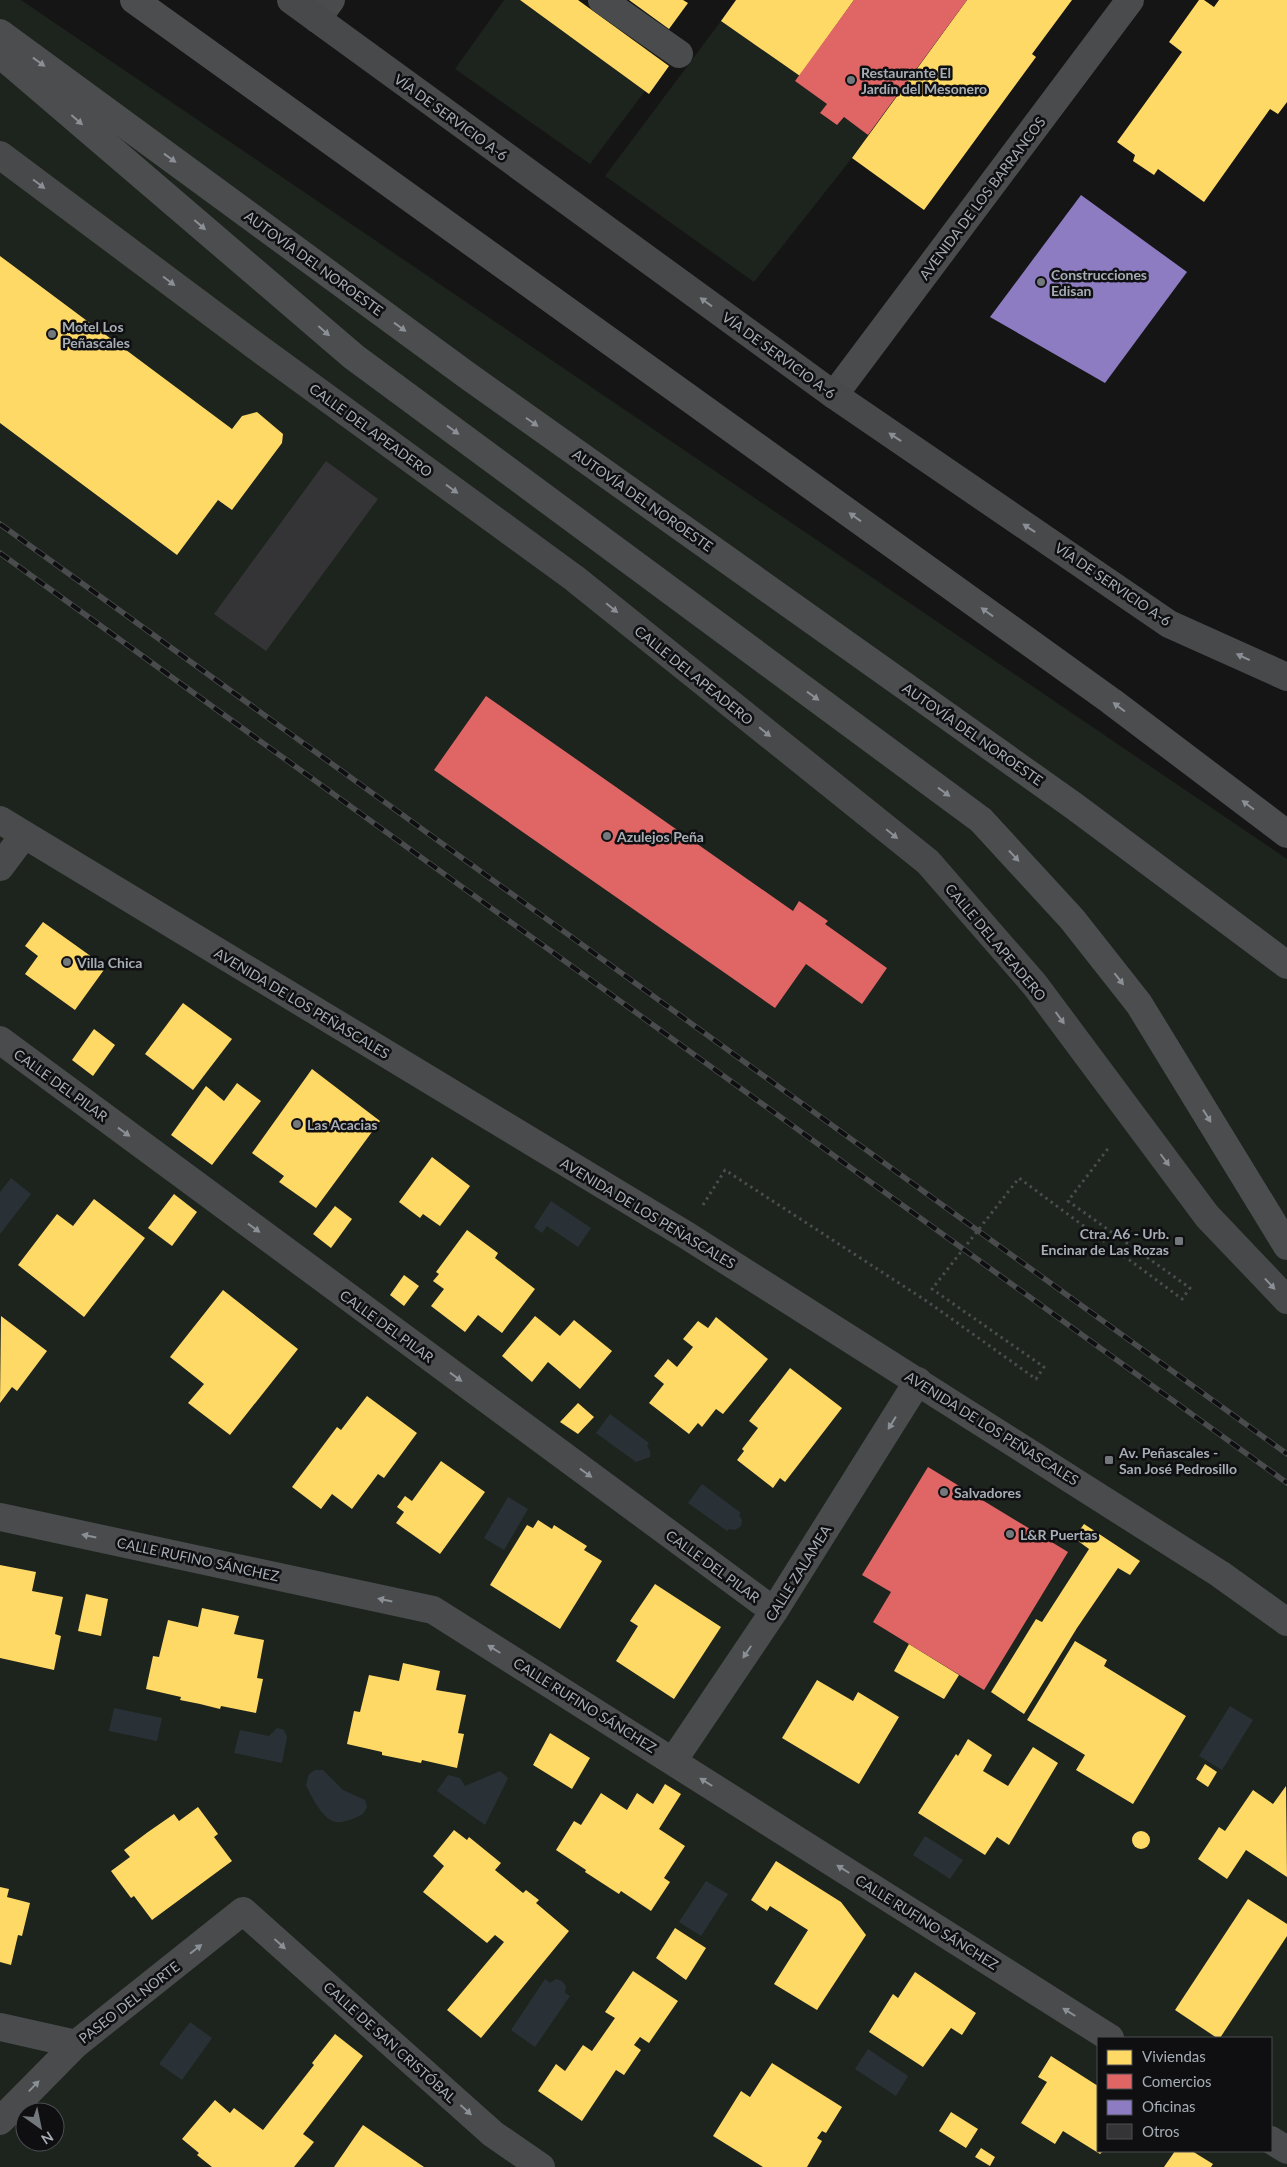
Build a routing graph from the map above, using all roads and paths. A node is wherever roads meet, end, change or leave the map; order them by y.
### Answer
1 (134, 0) edge
2 (291, 0) edge
3 (602, 0) edge
4 (1130, 0) edge
5 (324, 9) edge
6 (0, 33) edge
7 (0, 54) edge
8 (680, 54) dead end
9 (0, 155) edge
10 (834, 395) junction
11 (1287, 677) edge
12 (0, 820) edge
13 (1287, 834) edge
14 (24, 835) junction
15 (0, 866) edge
16 (1287, 965) edge
17 (0, 1040) edge
18 (1136, 1122) junction
19 (686, 1235) junction
20 (1287, 1246) edge
21 (1287, 1300) edge
22 (918, 1381) junction
23 (0, 1517) edge
24 (774, 1611) junction
25 (1287, 1622) edge
26 (673, 1761) junction
27 (243, 1911) joint
28 (0, 2027) edge
29 (1108, 2037) edge
30 (76, 2044) junction
31 (0, 2121) edge
32 (1272, 2141) edge
33 (1287, 2150) edge
34 (541, 2167) edge

13 -> 1 highway
2 - 5 street, VÍA DE SERVICIO A-6
3 - 8 street
4 - 10 street, AVENIDA DE LOS BARRANCOS
10 -> 5 street, VÍA DE SERVICIO A-6
6 -> 16 highway, AUTOVÍA DEL NOROESTE
7 -> 20 highway
9 -> 18 street, CALLE DEL APEADERO
11 -> 10 street, VÍA DE SERVICIO A-6
12 - 14 street, AVENIDA DE LOS PEÑASCALES
14 - 15 street
14 - 19 street, AVENIDA DE LOS PEÑASCALES
17 -> 24 street, CALLE DEL PILAR
18 - 19 path
18 -> 21 street, CALLE DEL APEADERO
19 - 22 street, AVENIDA DE LOS PEÑASCALES
22 -> 24 street, CALLE ZALAMEA
22 - 25 street, AVENIDA DE LOS PEÑASCALES
26 -> 23 street, CALLE RUFINO SÁNCHEZ
24 -> 26 street, CALLE ZALAMEA
29 -> 26 street, CALLE RUFINO SÁNCHEZ
30 -> 27 street, PASEO DEL NORTE
27 -> 34 street, CALLE DE SAN CRISTÓBAL
28 - 30 street, PASEO DEL NORTE
31 -> 30 street
32 - 33 street

